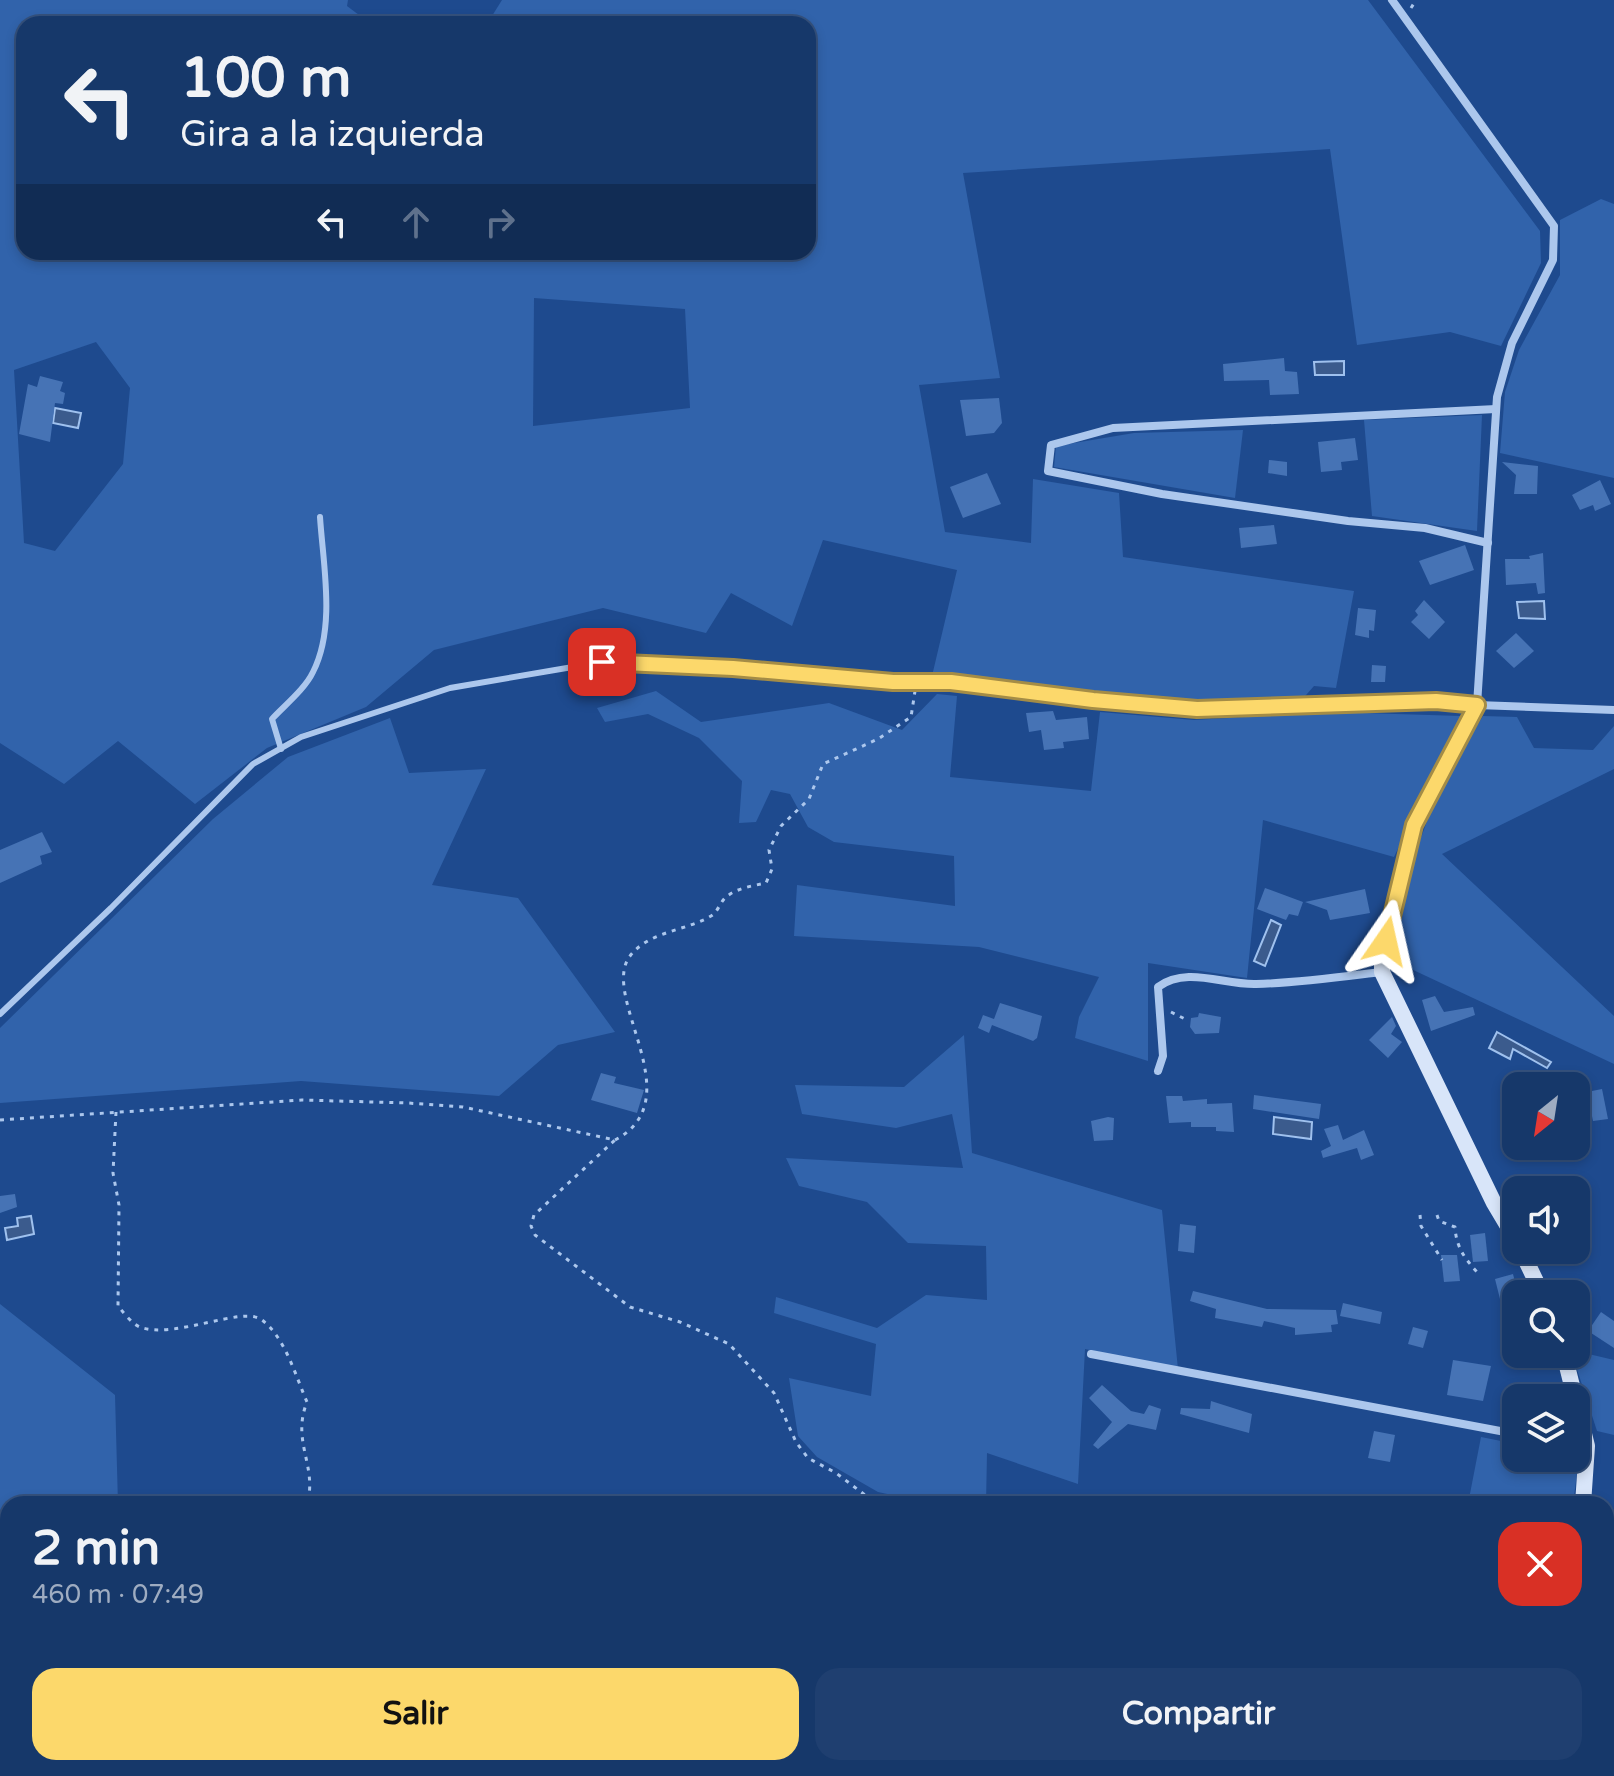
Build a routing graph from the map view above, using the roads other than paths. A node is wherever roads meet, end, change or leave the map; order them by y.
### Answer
1 (1392, 0) edge
2 (1496, 409) junction
3 (320, 517) dead end
4 (1488, 543) junction
5 (1477, 705) junction
6 (1614, 710) edge
7 (281, 749) junction
8 (1382, 972) junction
9 (0, 1014) edge
10 (1158, 1071) dead end
11 (1502, 1216) edge
12 (1091, 1354) dead end
13 (1502, 1431) edge
14 (1582, 1472) edge
15 (1583, 1496) edge

1 - 2 street
2 - 4 street
2 - 4 street
3 - 7 lane
4 - 5 street
5 - 6 street
5 - 7 lane
5 - 8 street
7 - 9 lane
8 - 10 street
8 - 11 street
12 - 13 street
14 - 15 street

